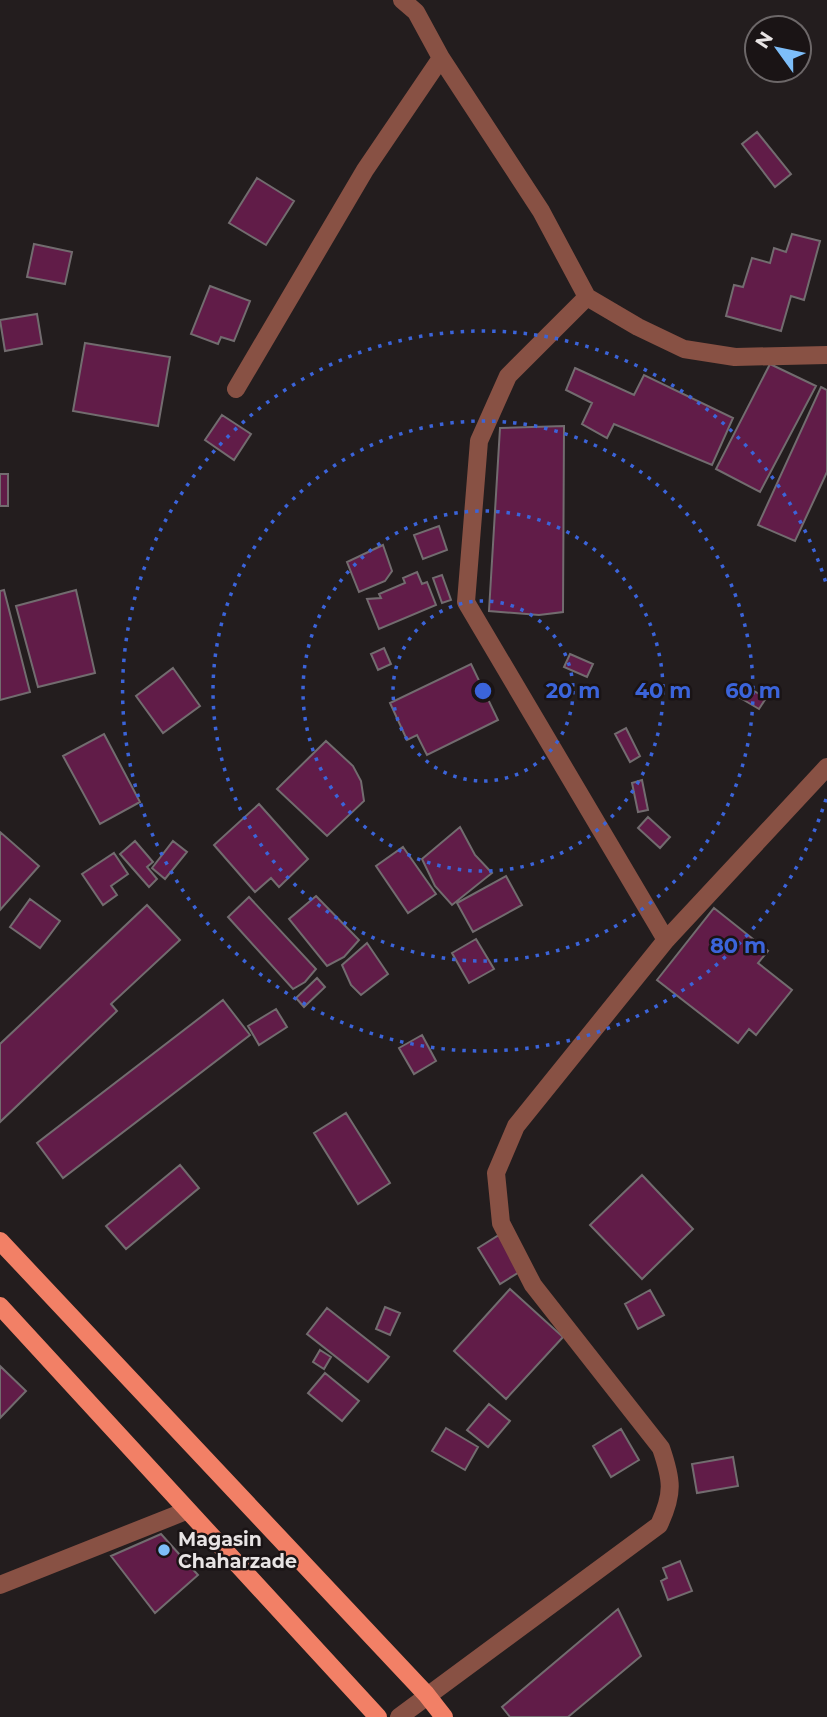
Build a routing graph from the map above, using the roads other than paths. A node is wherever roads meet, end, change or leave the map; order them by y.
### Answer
1 (402, 0) edge
2 (441, 58) junction
3 (586, 297) junction
4 (827, 355) edge
5 (236, 389) dead end
6 (827, 767) edge
7 (666, 940) junction
8 (0, 1241) edge
9 (0, 1306) edge
10 (186, 1511) junction
11 (0, 1585) edge
12 (426, 1694) junction
13 (378, 1717) edge
14 (398, 1717) edge
15 (444, 1717) edge

1 - 2 street
2 - 3 street
2 - 5 street
3 - 4 street
3 - 7 street
6 - 7 street
7 - 12 street
8 - 12 main road
9 - 10 main road
10 - 11 street
10 - 13 main road
12 - 14 street
12 - 15 main road

